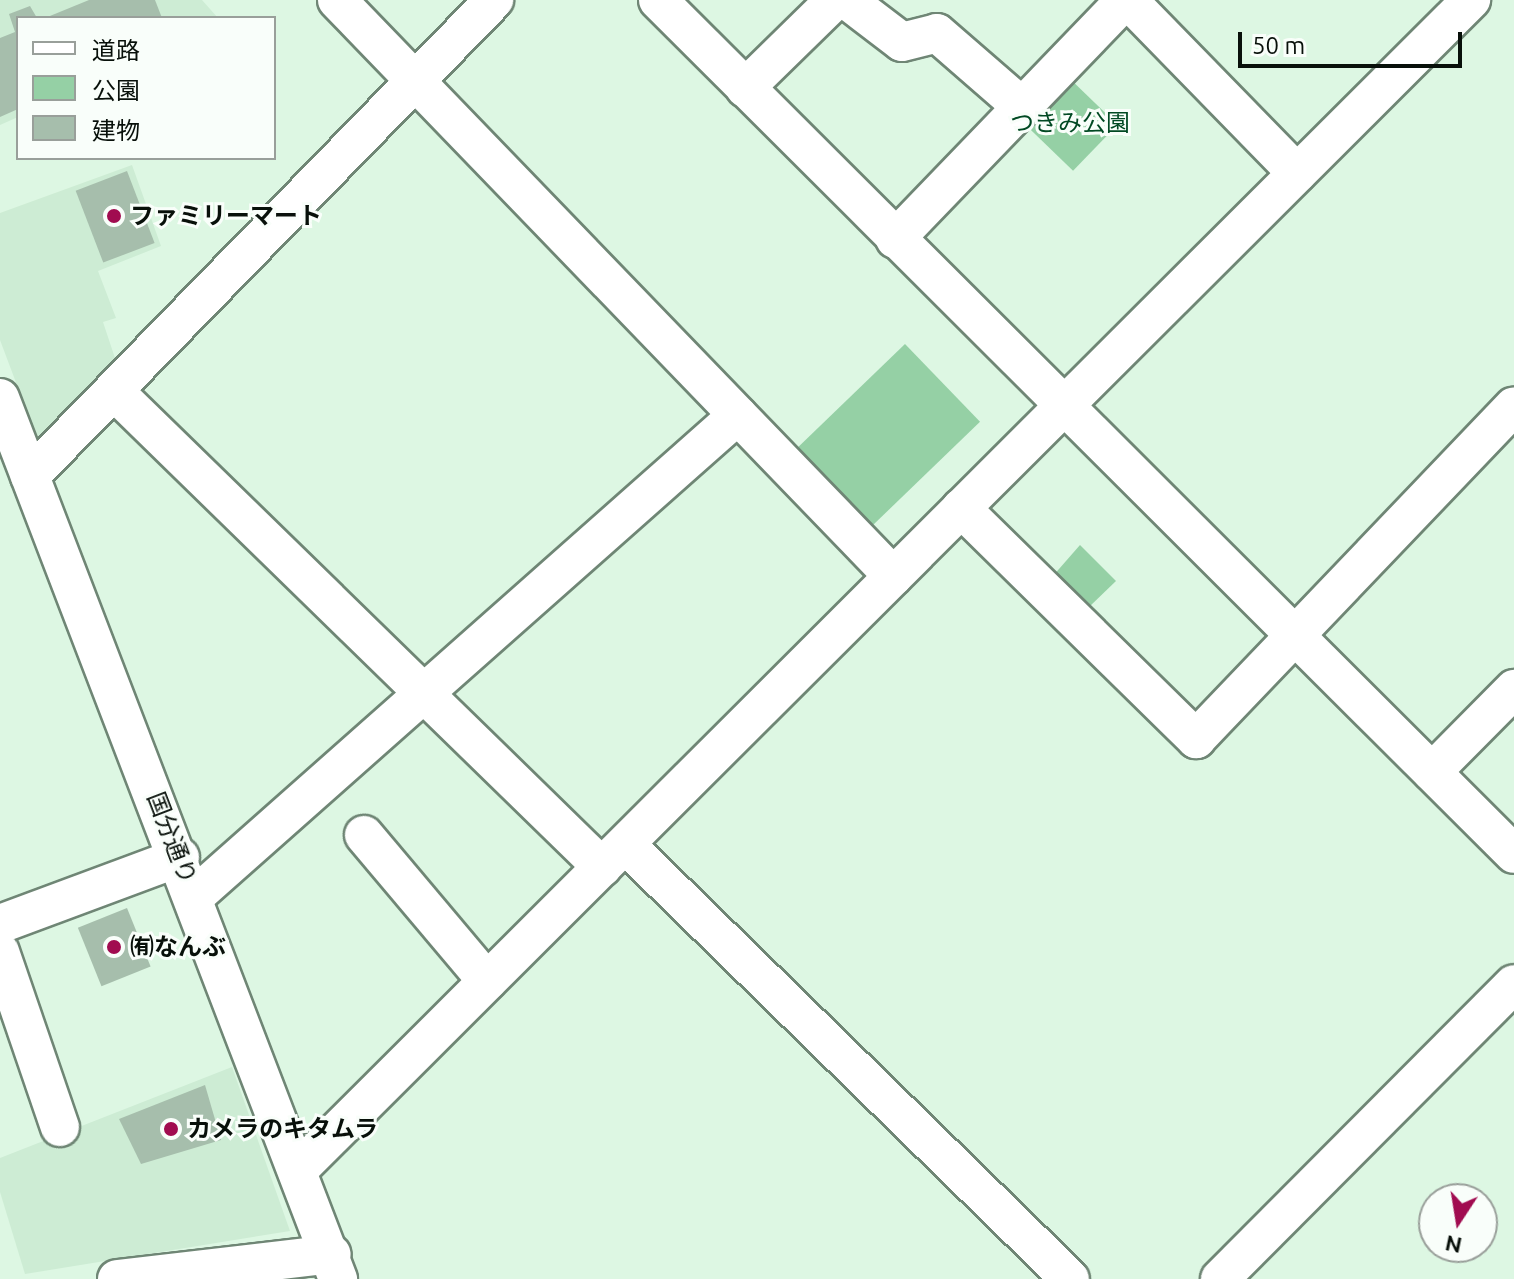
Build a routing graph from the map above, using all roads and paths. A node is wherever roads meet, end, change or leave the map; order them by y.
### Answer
1 (337, 0) edge
2 (494, 0) edge
3 (835, 0) edge
4 (847, 0) edge
5 (1126, 0) edge
6 (1471, 0) edge
7 (680, 7) edge
8 (415, 81) junction
9 (745, 88) junction
10 (1022, 107) junction
11 (1297, 173) junction
12 (895, 239) junction
13 (114, 391) junction
14 (0, 398) edge
15 (1514, 407) edge
16 (1061, 409) junction
17 (738, 415) junction
18 (30, 476) junction
19 (961, 508) junction
20 (893, 576) junction
21 (1294, 636) junction
22 (1514, 689) edge
23 (420, 693) junction
24 (1432, 772) junction
25 (364, 835) dead end
26 (1514, 854) edge
27 (614, 855) junction
28 (180, 857) junction
29 (195, 896) junction
30 (0, 924) edge
31 (0, 952) edge
32 (487, 981) junction
33 (1510, 995) edge
34 (60, 1127) dead end
35 (301, 1167) junction
36 (335, 1266) edge
37 (117, 1279) edge
38 (1070, 1279) edge
39 (1220, 1279) edge

1 - 8 street
2 - 8 street
3 - 9 street
4 - 10 street
5 - 10 street
5 - 11 street
6 - 11 street
7 - 9 street
8 - 13 street
8 - 17 street
9 - 12 street
10 - 12 street
11 - 16 street
12 - 16 street
13 - 18 street
13 - 23 street
14 - 18 street, 国分通り
15 - 21 street
16 - 19 street
16 - 21 street
17 - 20 street
17 - 23 street
18 - 28 street, 国分通り
19 - 20 street
19 - 21 street
20 - 27 street
21 - 24 street
22 - 24 street
23 - 27 street
23 - 29 street
24 - 26 street
25 - 32 street
27 - 32 street
27 - 38 street
28 - 29 street, 国分通り
28 - 30 street
29 - 35 street, 国分通り
31 - 34 street
32 - 35 street
33 - 39 street
35 - 36 street, 国分通り
36 - 37 street

